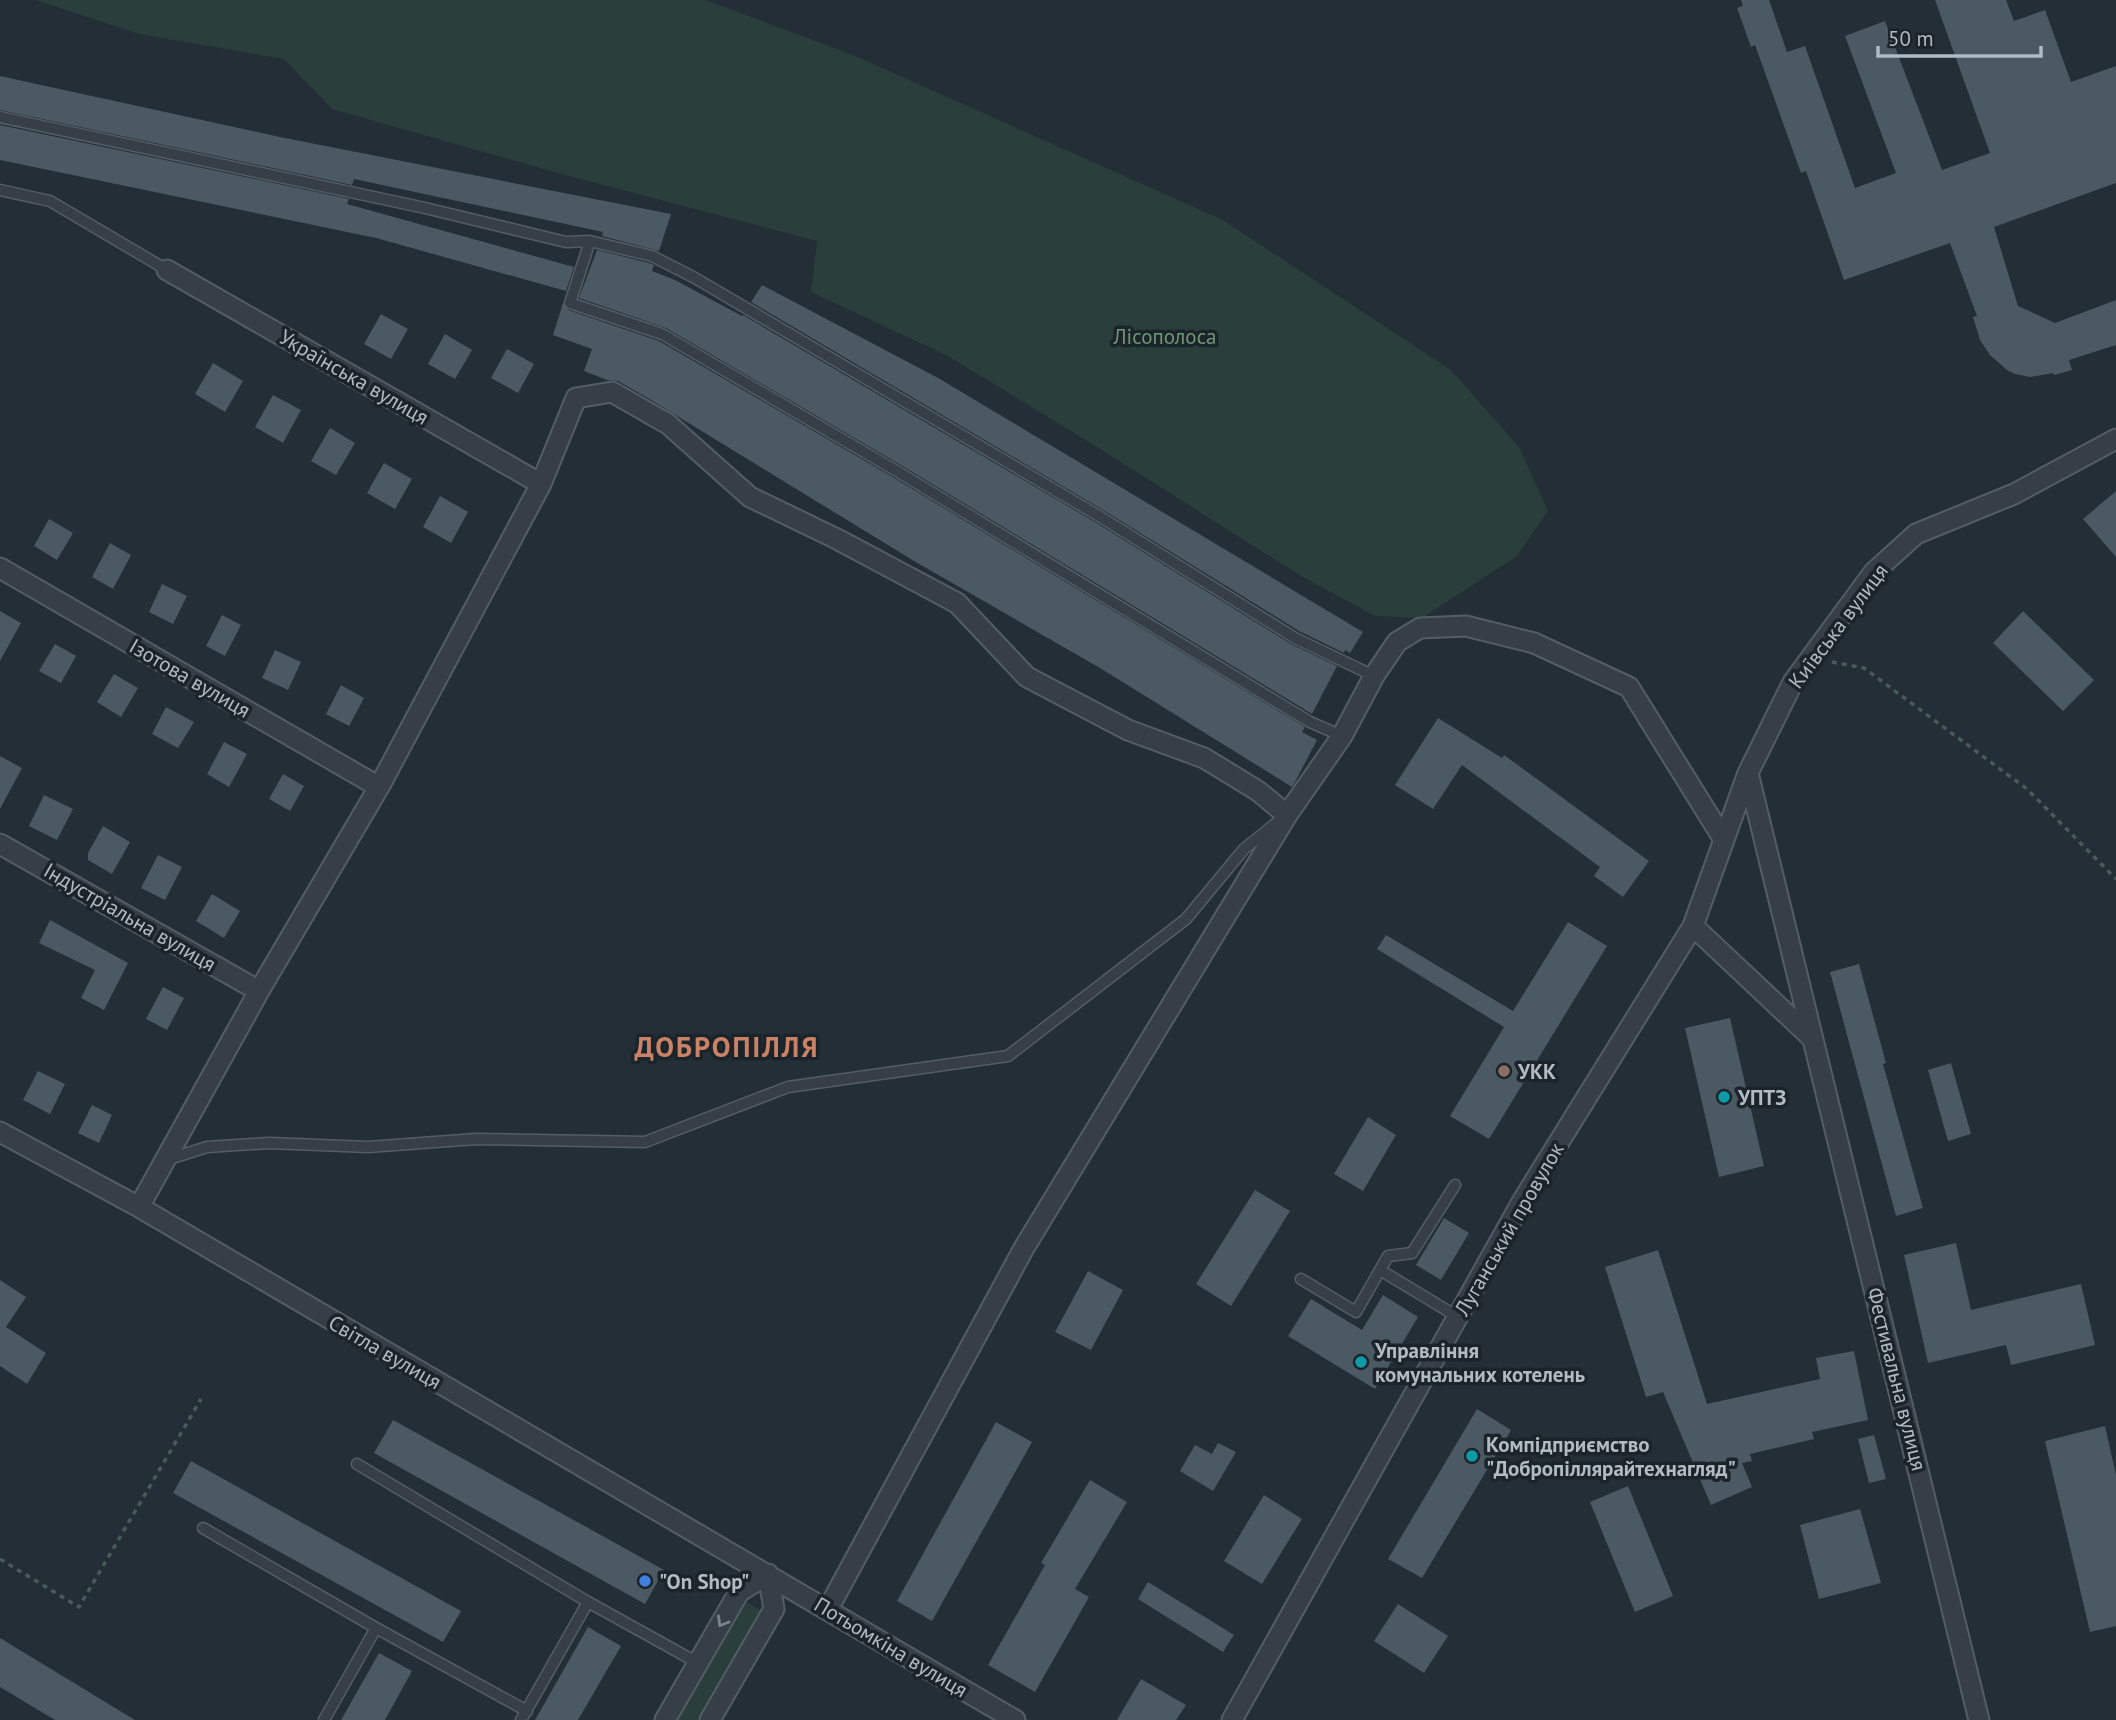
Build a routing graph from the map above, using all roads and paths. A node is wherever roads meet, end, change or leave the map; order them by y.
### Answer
1 (0, 117) edge
2 (0, 190) edge
3 (590, 241) junction
4 (167, 270) joint
5 (2116, 439) edge
6 (541, 484) junction
7 (0, 568) edge
8 (1811, 658) junction
9 (1374, 676) junction
10 (1342, 736) junction
11 (1748, 773) junction
12 (379, 787) junction
13 (1287, 815) junction
14 (1724, 840) junction
15 (0, 844) edge
16 (2116, 879) edge
17 (1693, 926) junction
18 (259, 991) junction
19 (1813, 1039) junction
20 (0, 1132) edge
21 (165, 1161) junction
22 (1455, 1185) dead end
23 (139, 1207) junction
24 (1380, 1270) junction
25 (1301, 1279) dead end
26 (1458, 1317) junction
27 (201, 1399) dead end
28 (357, 1464) dead end
29 (203, 1528) dead end
30 (0, 1559) edge
31 (768, 1574) junction
32 (588, 1602) junction
33 (828, 1609) junction
34 (376, 1628) junction
35 (698, 1664) junction
36 (524, 1716) edge
37 (324, 1720) edge
38 (665, 1720) edge
39 (710, 1720) edge
40 (1015, 1720) edge
41 (1232, 1720) edge
42 (1979, 1720) edge

1 - 3 lane
2 - 4 lane
3 - 9 lane
3 - 10 lane
4 - 6 street, Українська вулиця
5 - 8 street, Київська вулиця
6 - 12 street
6 - 13 street
7 - 12 street, Ізотова вулиця
8 - 11 street, Київська вулиця
8 - 16 path
9 - 10 street
9 - 14 street
10 - 13 street
11 - 14 street
11 - 19 street, Фестивальна вулиця
12 - 18 street
13 - 21 lane
13 - 33 street
14 - 17 street
15 - 18 street, Індустріальна вулиця
17 - 19 street
17 - 26 street, Луганський провулок
18 - 21 street
19 - 42 street, Фестивальна вулиця
20 - 23 street, Світла вулиця
21 - 23 street
22 - 24 lane
23 - 31 street, Світла вулиця
24 - 25 lane
24 - 26 lane
26 - 41 street, Луганський провулок
27 - 30 path
28 - 32 lane
29 - 34 lane
31 - 33 street, Потьомкіна вулиця
31 -> 35 street
31 - 39 street
32 - 35 lane
32 - 36 lane
33 - 40 street, Потьомкіна вулиця
34 - 36 lane
34 - 37 lane
35 - 38 street

